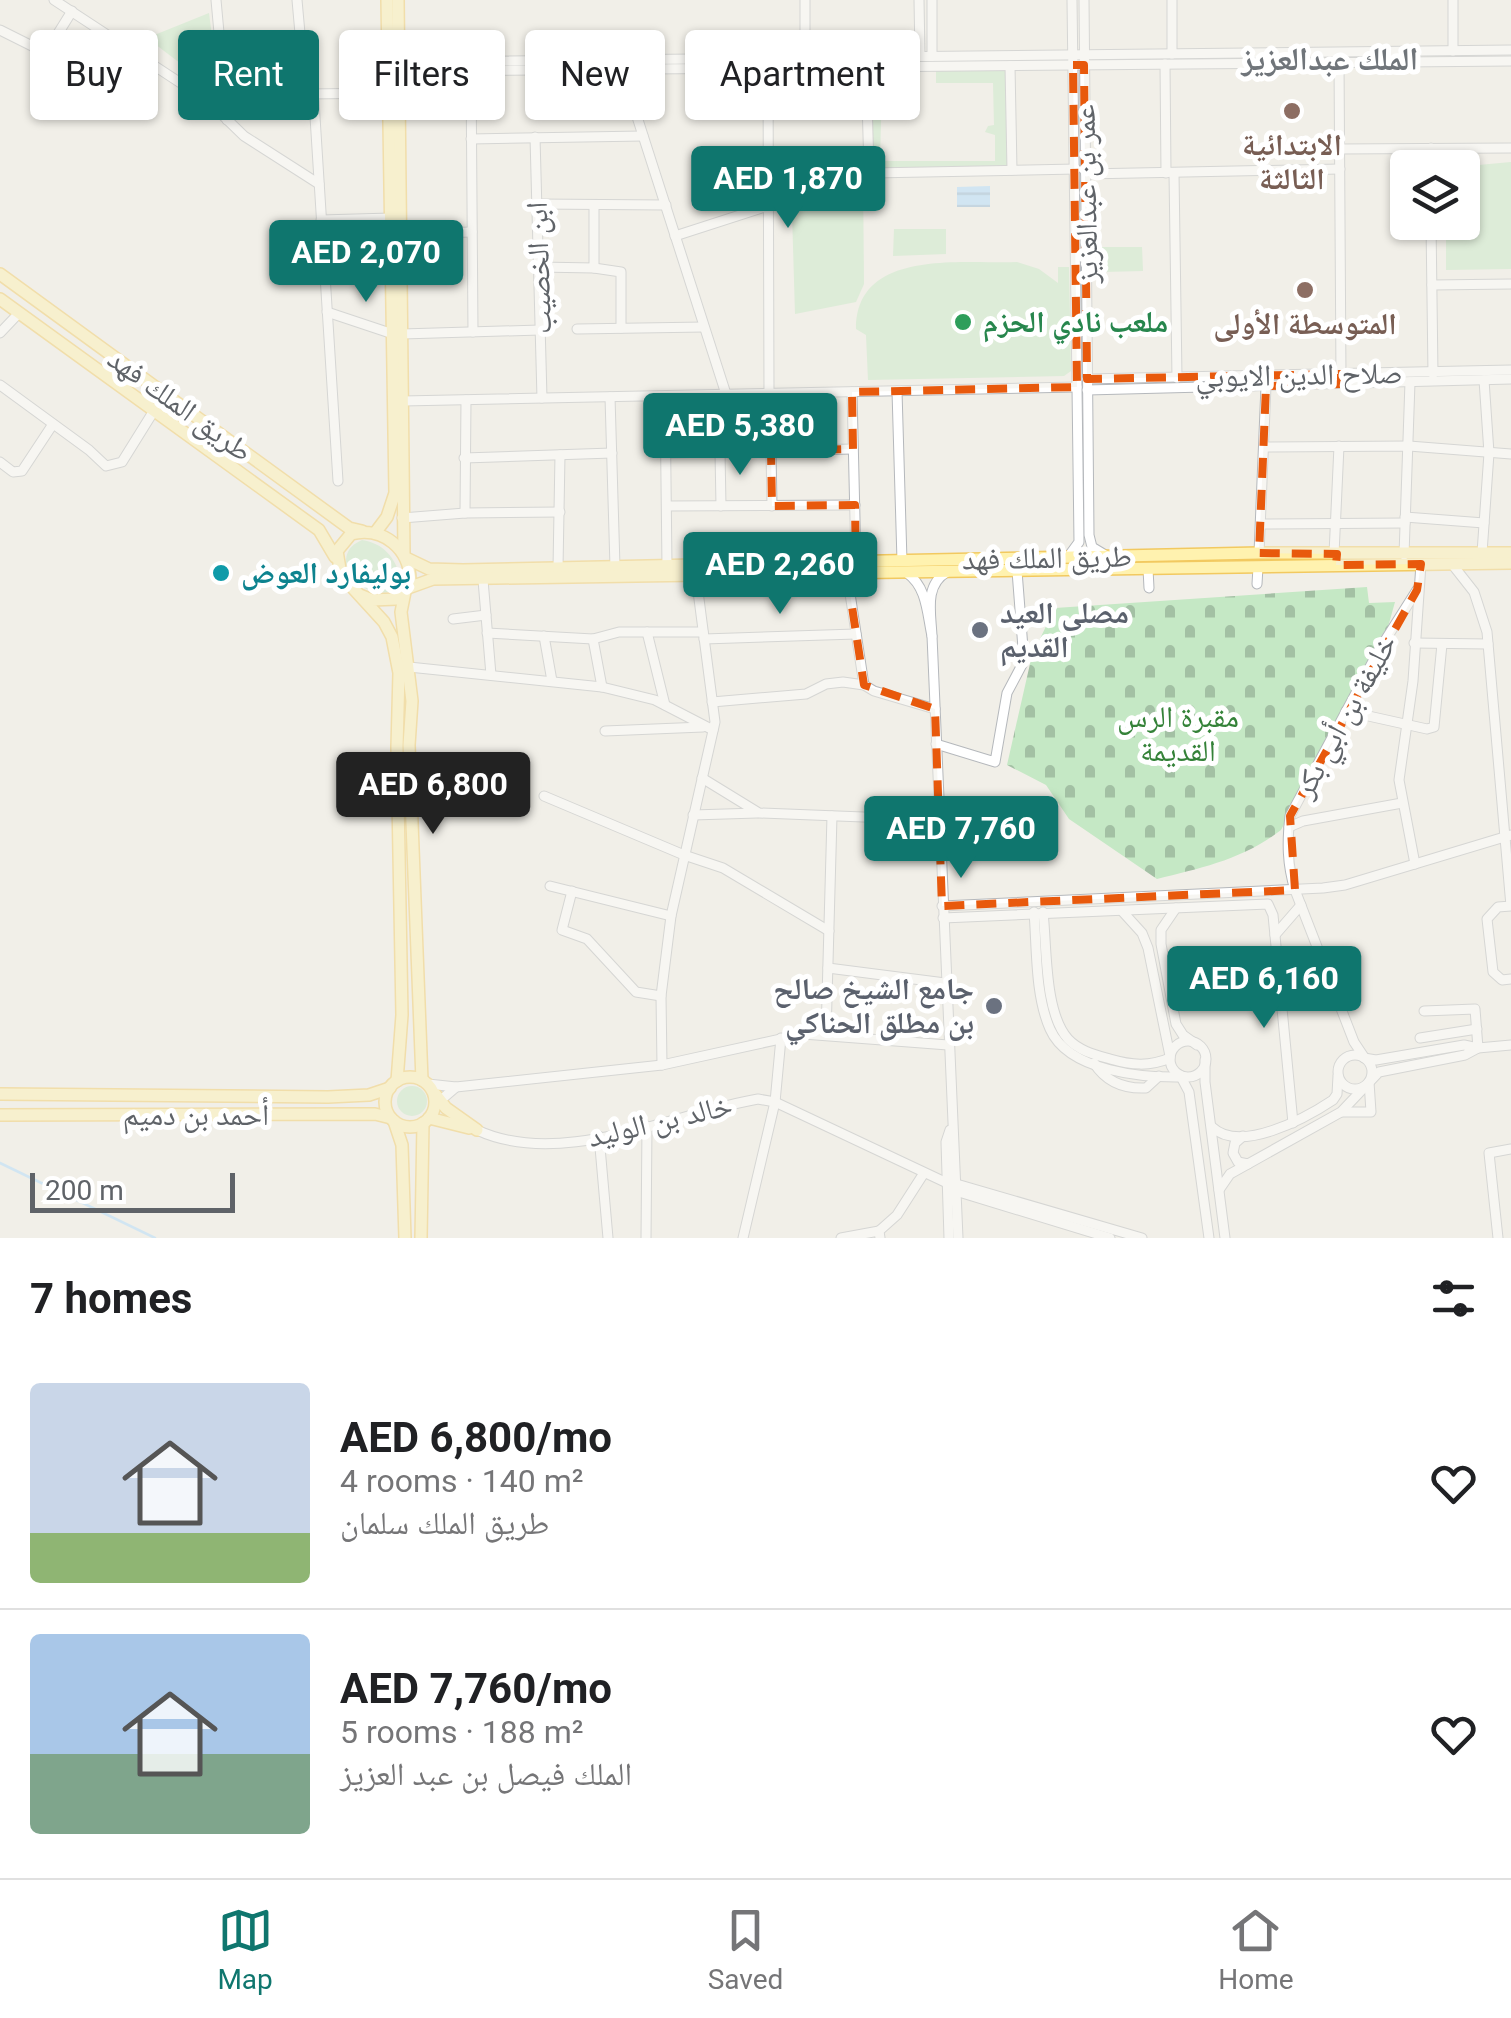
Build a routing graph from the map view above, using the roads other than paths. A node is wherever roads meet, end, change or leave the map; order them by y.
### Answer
1 (54, 0) edge
2 (216, 0) edge
3 (297, 0) edge
4 (387, 0) edge
5 (398, 0) edge
6 (805, 0) edge
7 (919, 0) edge
8 (932, 0) edge
9 (1072, 0) edge
10 (1084, 0) edge
11 (1172, 0) edge
12 (1453, 0) edge
13 (72, 12) junction
14 (0, 30) edge
15 (219, 30) edge
16 (300, 30) edge
17 (389, 30) edge
18 (398, 30) edge
19 (805, 30) edge
20 (920, 30) edge
21 (1454, 50) junction
22 (1511, 50) edge
23 (1172, 54) junction
24 (920, 56) edge
25 (932, 56) junction
26 (1339, 57) junction
27 (685, 59) edge
28 (1079, 60) junction
29 (1511, 60) edge
30 (505, 61) edge
31 (1165, 64) junction
32 (1010, 66) junction
33 (920, 67) edge
34 (178, 81) edge
35 (228, 120) edge
36 (315, 120) edge
37 (393, 120) edge
38 (395, 120) edge
39 (471, 120) edge
40 (639, 120) edge
41 (768, 120) edge
42 (868, 120) edge
43 (644, 136) junction
44 (535, 137) junction
45 (471, 139) junction
46 (1431, 148) joint
47 (1511, 148) edge
48 (1340, 149) junction
49 (1076, 169) junction
50 (1340, 169) junction
51 (1012, 170) junction
52 (1170, 173) junction
53 (1086, 174) junction
54 (319, 184) junction
55 (537, 204) junction
56 (594, 205) junction
57 (666, 205) junction
58 (768, 206) junction
59 (390, 218) junction
60 (322, 220) junction
61 (472, 232) junction
62 (401, 234) junction
63 (675, 236) junction
64 (1432, 240) edge
65 (538, 267) junction
66 (594, 268) junction
67 (0, 274) edge
68 (1511, 284) edge
69 (1432, 285) junction
70 (0, 299) edge
71 (327, 312) junction
72 (19, 313) junction
73 (704, 327) junction
74 (622, 328) junction
75 (577, 329) dead end
76 (540, 330) junction
77 (473, 332) junction
78 (0, 333) edge
79 (397, 334) junction
80 (1511, 370) edge
81 (1432, 376) junction
82 (1177, 378) junction
83 (1341, 379) junction
84 (1511, 379) edge
85 (1484, 380) junction
86 (1410, 382) junction
87 (0, 385) edge
88 (1084, 385) junction
89 (1266, 386) junction
90 (897, 391) junction
91 (852, 392) junction
92 (726, 394) junction
93 (769, 394) junction
94 (665, 396) junction
95 (610, 397) junction
96 (542, 398) junction
97 (466, 400) junction
98 (403, 401) junction
99 (155, 410) junction
100 (53, 424) junction
101 (1264, 446) junction
102 (1339, 446) junction
103 (1409, 446) junction
104 (854, 449) junction
105 (771, 450) junction
106 (666, 452) junction
107 (720, 452) junction
108 (612, 453) junction
109 (1489, 454) junction
110 (1511, 454) edge
111 (560, 455) junction
112 (464, 458) junction
113 (0, 462) edge
114 (338, 482) dead end
115 (855, 505) junction
116 (667, 506) junction
117 (721, 506) junction
118 (772, 506) junction
119 (560, 512) junction
120 (464, 513) junction
121 (402, 518) junction
122 (1405, 520) junction
123 (1336, 523) junction
124 (1484, 523) junction
125 (1260, 524) junction
126 (368, 532) junction
127 (1482, 553) junction
128 (1511, 553) edge
129 (1404, 554) junction
130 (405, 556) junction
131 (1110, 556) junction
132 (1068, 558) junction
133 (1336, 558) junction
134 (1259, 560) junction
135 (337, 562) junction
136 (856, 562) junction
137 (1420, 564) junction
138 (1452, 564) junction
139 (1511, 564) edge
140 (667, 566) junction
141 (615, 567) junction
142 (905, 567) junction
143 (558, 568) junction
144 (1148, 568) junction
145 (1017, 571) junction
146 (927, 572) junction
147 (848, 574) junction
148 (696, 576) junction
149 (484, 580) junction
150 (1257, 584) dead end
151 (1149, 588) dead end
152 (406, 590) junction
153 (922, 590) junction
154 (1418, 590) junction
155 (360, 594) junction
156 (486, 614) junction
157 (453, 619) dead end
158 (647, 632) junction
159 (488, 633) junction
160 (856, 634) junction
161 (544, 636) junction
162 (704, 636) junction
163 (932, 636) junction
164 (593, 639) junction
165 (1414, 643) junction
166 (1442, 644) junction
167 (1488, 644) junction
168 (409, 667) junction
169 (490, 675) junction
170 (552, 680) junction
171 (864, 685) junction
172 (602, 688) junction
173 (712, 702) junction
174 (665, 706) junction
175 (935, 708) junction
176 (1346, 710) junction
177 (1406, 724) junction
178 (709, 728) junction
179 (606, 730) dead end
180 (936, 744) junction
181 (702, 778) junction
182 (544, 796) dead end
183 (1402, 804) junction
184 (760, 813) junction
185 (693, 815) junction
186 (832, 816) junction
187 (939, 820) junction
188 (1289, 827) junction
189 (1508, 836) edge
190 (684, 855) junction
191 (1414, 864) junction
192 (550, 886) dead end
193 (1295, 890) junction
194 (572, 891) junction
195 (1300, 905) junction
196 (1511, 906) edge
197 (1176, 908) junction
198 (1122, 911) junction
199 (942, 912) junction
200 (1038, 912) junction
201 (671, 916) junction
202 (1161, 930) junction
203 (829, 931) junction
204 (1142, 933) junction
205 (1275, 935) junction
206 (828, 968) junction
207 (1511, 980) edge
208 (945, 984) junction
209 (661, 996) junction
210 (1424, 1011) dead end
211 (1477, 1029) junction
212 (826, 1035) junction
213 (781, 1038) junction
214 (1420, 1038) dead end
215 (1198, 1044) junction
216 (948, 1045) junction
217 (1511, 1045) edge
218 (1478, 1048) junction
219 (1170, 1057) junction
220 (1364, 1057) junction
221 (1205, 1060) junction
222 (1094, 1064) junction
223 (662, 1065) junction
224 (1159, 1076) junction
225 (1182, 1076) junction
226 (1338, 1076) junction
227 (1369, 1082) junction
228 (393, 1084) junction
229 (456, 1087) junction
230 (431, 1092) junction
231 (0, 1094) edge
232 (775, 1102) junction
233 (1340, 1112) junction
234 (0, 1114) edge
235 (393, 1120) junction
236 (426, 1121) junction
237 (1293, 1123) junction
238 (647, 1126) junction
239 (1210, 1126) junction
240 (477, 1130) junction
241 (598, 1136) junction
242 (1242, 1136) junction
243 (1511, 1150) edge
244 (1248, 1164) junction
245 (924, 1173) junction
246 (953, 1186) junction
247 (1219, 1190) junction
248 (879, 1234) edge
249 (406, 1238) edge
250 (421, 1238) edge
251 (608, 1238) edge
252 (646, 1238) edge
253 (743, 1238) edge
254 (841, 1238) edge
255 (949, 1238) edge
256 (958, 1238) edge
257 (1110, 1238) edge
258 (1142, 1238) edge
259 (1209, 1238) edge
260 (1225, 1238) edge
261 (1498, 1238) edge

1 - 13 street
2 - 15 street
3 - 16 street
4 - 17 main road
5 - 18 main road
6 - 19 street
7 - 20 street
8 - 25 street
9 - 28 street, عمر بن عبدالعزيز
10 - 28 street, عمر بن عبدالعزيز
11 - 23 street
12 - 21 street
13 - 14 street
13 - 34 street
21 - 22 street
21 - 26 street
23 - 26 street
23 - 28 street
24 - 25 street
25 - 28 street
26 - 29 street
26 - 31 street
26 - 48 street
27 - 30 street
28 - 31 street
28 - 32 street
28 - 49 street, عمر بن عبدالعزيز
28 - 53 street, عمر بن عبدالعزيز
31 - 52 street
32 - 33 street
32 - 51 street
35 - 54 street
36 - 54 street
37 - 59 main road
38 - 62 main road
39 - 45 street
40 - 43 street
41 - 58 street
42 - 51 street
43 - 44 street
43 - 57 street
44 - 45 street
44 - 55 street, ابن الخصيب
45 - 61 street
46 - 47 street
46 - 48 street
48 - 50 street
49 - 51 street
49 - 88 street, عمر بن عبدالعزيز
50 - 52 street
50 - 83 street
52 - 53 street
52 - 82 street
53 - 88 street, عمر بن عبدالعزيز
54 - 60 street
55 - 56 street
55 - 65 street, ابن الخصيب
56 - 57 street
56 - 66 street
57 - 63 street
58 - 63 street
58 - 93 street
59 - 60 street
59 - 79 main road
60 - 71 street
61 - 62 street
61 - 77 street
62 - 79 main road
63 - 73 street
64 - 69 street
65 - 66 street
65 - 76 street, ابن الخصيب
66 - 74 street
67 - 126 main road, طريق الملك فهد
68 - 69 street
69 - 81 street
70 - 72 main road, طريق الملك فهد
71 - 79 street
71 - 114 street
72 - 78 street
72 - 99 main road, طريق الملك فهد
73 - 74 street
73 - 92 street
74 - 75 street
76 - 77 street
76 - 96 street, ابن الخصيب
77 - 79 street
79 - 98 main road
79 - 126 main road
80 - 81 street, صلاح الدين الايوبي
81 - 83 street, صلاح الدين الايوبي
81 - 85 street, صلاح الدين الايوبي
81 - 86 street, صلاح الدين الايوبي
82 - 83 street, صلاح الدين الايوبي
82 - 88 street, صلاح الدين الايوبي
83 - 86 street, صلاح الدين الايوبي
83 - 89 street, صلاح الدين الايوبي
84 - 85 street, صلاح الدين الايوبي
85 - 109 street
86 - 103 street
87 - 100 street
88 - 89 street, صلاح الدين الايوبي
88 - 90 street, صلاح الدين الايوبي
88 - 131 street, عمر بن عبدالعزيز
88 - 132 street, عمر بن عبدالعزيز
89 - 101 street
90 - 91 street, صلاح الدين الايوبي
90 - 142 street
91 - 93 street, صلاح الدين الايوبي
91 - 104 street
92 - 93 street, صلاح الدين الايوبي
92 - 94 street, صلاح الدين الايوبي
94 - 95 street, صلاح الدين الايوبي
94 - 106 street
95 - 96 street, صلاح الدين الايوبي
95 - 108 street
96 - 97 street, صلاح الدين الايوبي
97 - 98 street, صلاح الدين الايوبي
97 - 112 street
98 - 121 main road
99 - 100 street
99 - 135 main road, طريق الملك فهد
100 - 113 street
101 - 102 street
101 - 125 street
102 - 103 street
102 - 123 street
103 - 109 street
103 - 122 street
104 - 105 street
104 - 115 street
105 - 107 street
105 - 118 street
106 - 107 street
106 - 116 street
107 - 117 street
108 - 111 street
108 - 141 street
109 - 110 street
109 - 124 street
111 - 112 street
111 - 119 street
112 - 120 street
115 - 118 street
115 - 136 street
116 - 117 street
116 - 140 street
117 - 118 street
119 - 120 street
119 - 143 street
120 - 121 street
121 - 130 main road
122 - 123 street
122 - 124 street
122 - 129 street
123 - 125 street
123 - 133 street
124 - 127 street
125 - 134 street
126 - 130 main road
126 - 135 main road
127 - 128 main road, طريق الملك فهد
127 - 129 main road, طريق الملك فهد
129 - 133 main road, طريق الملك فهد
130 - 143 main road, طريق الملك فهد
130 - 152 main road
131 - 132 main road, طريق الملك فهد
131 - 134 main road, طريق الملك فهد
132 - 146 main road, طريق الملك فهد
133 - 134 main road, طريق الملك فهد
133 - 137 main road, طريق الملك فهد
134 - 144 main road, طريق الملك فهد
134 - 150 street
135 - 155 main road
136 - 140 main road, طريق الملك فهد
136 - 142 main road, طريق الملك فهد
137 - 138 main road, طريق الملك فهد
137 - 154 street, خليفة بن أبي بكر
138 - 139 main road, طريق الملك فهد
138 - 167 street
140 - 141 main road, طريق الملك فهد
141 - 143 main road, طريق الملك فهد
142 - 146 main road, طريق الملك فهد
142 - 147 main road, طريق الملك فهد
142 - 153 street
144 - 145 main road, طريق الملك فهد
144 - 151 street
145 - 146 main road, طريق الملك فهد
145 - 180 street
146 - 153 street
146 - 163 street
147 - 148 main road, طريق الملك فهد
147 - 160 street
148 - 149 main road, طريق الملك فهد
148 - 162 street
149 - 152 main road, طريق الملك فهد
149 - 156 street
152 - 155 main road
152 - 168 main road
153 - 163 street
154 - 165 street, خليفة بن أبي بكر
154 - 176 street, خليفة بن أبي بكر
155 - 228 main road
156 - 157 street
156 - 159 street
158 - 162 street
158 - 164 street
158 - 174 street
159 - 161 street
159 - 169 street
160 - 162 street
160 - 171 street
161 - 164 street
161 - 170 street
162 - 173 street
163 - 175 street
164 - 172 street
165 - 166 street
165 - 177 street, خليفة بن أبي بكر
166 - 167 street
166 - 177 street
167 - 189 street
168 - 169 street
168 - 230 main road
169 - 170 street
170 - 172 street
171 - 173 street
171 - 175 street
172 - 174 street
173 - 178 street
174 - 178 street
175 - 180 street
176 - 177 street
176 - 188 street, خليفة بن أبي بكر
177 - 183 street, خليفة بن أبي بكر
178 - 179 street
178 - 181 street
180 - 187 street
181 - 184 street
181 - 185 street
182 - 190 street
183 - 188 street
183 - 191 street, خليفة بن أبي بكر
184 - 185 street
184 - 186 street
185 - 190 street
186 - 187 street
186 - 203 street
187 - 199 street
188 - 193 street, خليفة بن أبي بكر
189 - 191 street
189 - 196 street
190 - 201 street
190 - 203 street
191 - 193 street
192 - 194 street
193 - 195 street, خليفة بن أبي بكر
193 - 199 street
194 - 201 street
194 - 209 street
195 - 205 street
195 - 220 street, خليفة بن أبي بكر
196 - 207 street
197 - 198 street
197 - 202 street
197 - 205 street
198 - 200 street
198 - 204 street
199 - 200 street
199 - 208 street
200 - 219 street
200 - 222 street
201 - 209 street
202 - 204 street
202 - 215 street
203 - 206 street
204 - 219 street
205 - 237 street
206 - 208 street
206 - 212 street
208 - 216 street
209 - 223 street
210 - 211 street
211 - 214 street
211 - 218 street
212 - 213 street
212 - 216 street
213 - 223 street
213 - 232 street
215 - 219 street
215 - 221 street
216 - 246 street
217 - 218 street
218 - 220 street
218 - 227 street
219 - 225 street
220 - 226 street
220 - 227 street
221 - 225 street
221 - 239 street
222 - 224 street
222 - 224 street
223 - 229 street
224 - 225 street
225 - 259 street
226 - 227 street
226 - 237 street
227 - 233 street
227 - 233 street
228 - 230 main road
228 - 231 main road, أحمد بن دميم
228 - 235 main road
229 - 230 street
229 - 230 street
230 - 236 main road
230 - 240 main road
232 - 238 street, خالد بن الوليد
232 - 245 street, خالد بن الوليد
232 - 253 street
233 - 244 street
234 - 235 main road, أحمد بن دميم
235 - 236 main road
235 - 249 main road
236 - 240 main road
236 - 250 main road
237 - 242 street
238 - 241 street, خالد بن الوليد
238 - 252 street
239 - 242 street
239 - 247 street
240 - 241 street, خالد بن الوليد
241 - 251 street
242 - 244 street
243 - 261 street
244 - 247 street
245 - 246 street, خالد بن الوليد
245 - 248 street
246 - 255 street
246 - 256 street
246 - 257 street, خالد بن الوليد
246 - 258 street, خالد بن الوليد
247 - 260 street
248 - 254 street

